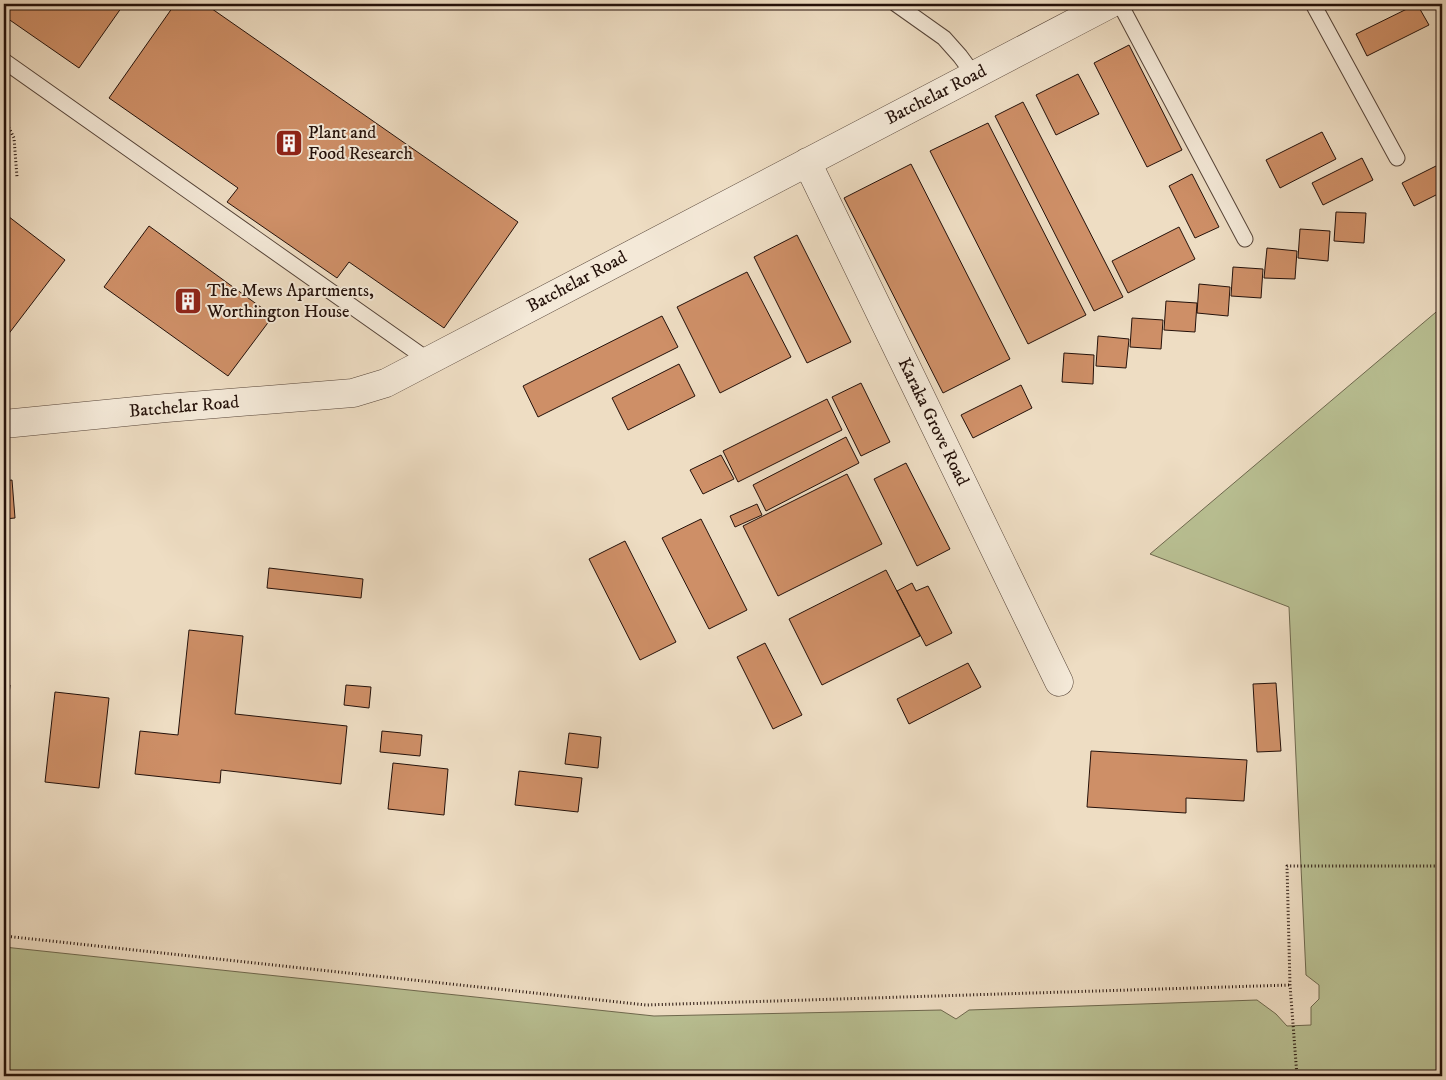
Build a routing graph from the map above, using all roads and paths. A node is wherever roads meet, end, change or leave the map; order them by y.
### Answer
1 (896, 4) edge
2 (1110, 4) edge
3 (1120, 4) edge
4 (1313, 4) edge
5 (4, 61) edge
6 (974, 75) junction
7 (4, 118) edge
8 (1397, 158) dead end
9 (807, 162) junction
10 (17, 177) dead end
11 (1245, 239) dead end
12 (428, 360) junction
13 (4, 424) edge
14 (1059, 682) dead end
15 (1442, 866) edge
16 (4, 936) edge
17 (1290, 985) junction
18 (1297, 1076) edge

1 - 6 lane
2 - 6 street, Batchelar Road
3 - 11 lane
4 - 8 lane
5 - 12 lane
6 - 9 street, Batchelar Road
7 - 10 path
9 - 12 street, Batchelar Road
9 - 14 street, Karaka Grove Road
12 - 13 street, Batchelar Road
15 - 17 path
16 - 17 path
17 - 18 path

